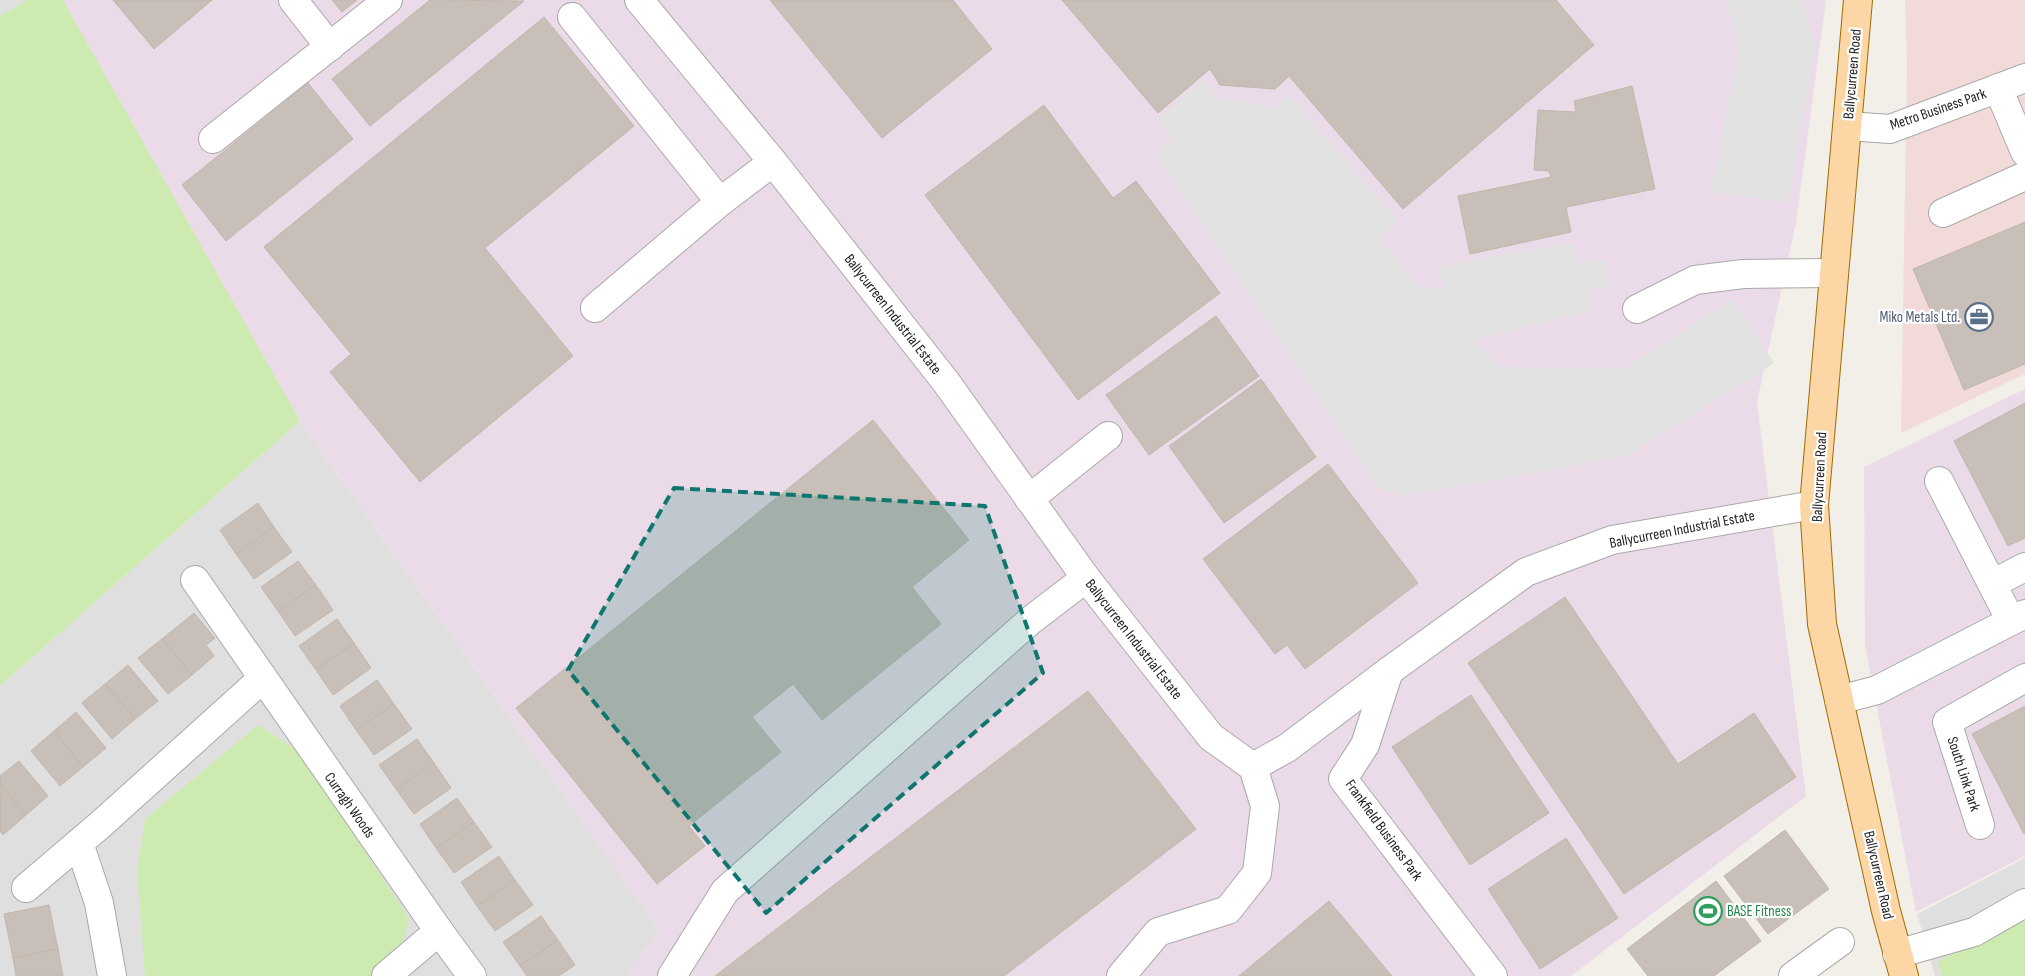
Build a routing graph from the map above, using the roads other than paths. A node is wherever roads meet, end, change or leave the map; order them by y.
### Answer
1 (293, 0) edge
2 (388, 0) edge
3 (638, 0) edge
4 (1858, 0) edge
5 (572, 17) dead end
6 (330, 47) junction
7 (2025, 78) edge
8 (1998, 88) junction
9 (1848, 126) junction
10 (213, 138) dead end
11 (2025, 152) edge
12 (773, 162) junction
13 (2025, 176) edge
14 (720, 202) junction
15 (1943, 213) dead end
16 (1833, 273) junction
17 (594, 308) dead end
18 (1637, 310) dead end
19 (1108, 436) dead end
20 (1938, 481) dead end
21 (1029, 499) junction
22 (1814, 505) junction
23 (2025, 567) edge
24 (1086, 578) junction
25 (194, 580) dead end
26 (1992, 584) junction
27 (2018, 618) edge
28 (1389, 671) junction
29 (2025, 678) edge
30 (262, 680) junction
31 (1839, 700) junction
32 (1253, 767) junction
33 (1980, 825) dead end
34 (79, 843) junction
35 (26, 888) dead end
36 (2025, 903) edge
37 (439, 931) junction
38 (1840, 942) dead end
39 (1900, 965) edge
40 (112, 976) edge
41 (386, 976) edge
42 (472, 976) edge
43 (672, 976) edge
44 (1121, 976) edge
45 (1493, 976) edge
46 (1793, 976) edge

1 - 6 street
2 - 6 street
3 - 12 street, Ballycurreen Industrial Estate
4 - 9 main road, Ballycurreen Road
5 - 14 street
6 - 10 street
7 - 8 street, Metro Business Park
8 - 9 street, Metro Business Park
8 - 11 street, Metro Business Park
9 - 16 main road, Ballycurreen Road
12 - 14 street
12 - 21 street, Ballycurreen Industrial Estate
13 - 15 street
14 - 17 street
16 - 18 street
16 - 22 main road, Ballycurreen Road
19 - 21 street
20 - 26 street
21 - 24 street, Ballycurreen Industrial Estate
22 - 28 street, Ballycurreen Industrial Estate
22 - 31 main road, Ballycurreen Road
23 - 26 street
24 - 32 street, Ballycurreen Industrial Estate
24 - 43 street
25 - 30 street, Curragh Woods
26 - 27 street
27 - 31 street
28 - 32 street, Ballycurreen Industrial Estate
28 - 45 street, Frankfield Business Park
29 - 33 street, South Link Park
30 - 34 street
30 - 37 street, Curragh Woods
31 - 39 main road, Ballycurreen Road
32 - 44 street
34 - 35 street
34 - 40 street
36 - 39 street
37 - 41 street
37 - 42 street, Curragh Woods
38 - 46 street

